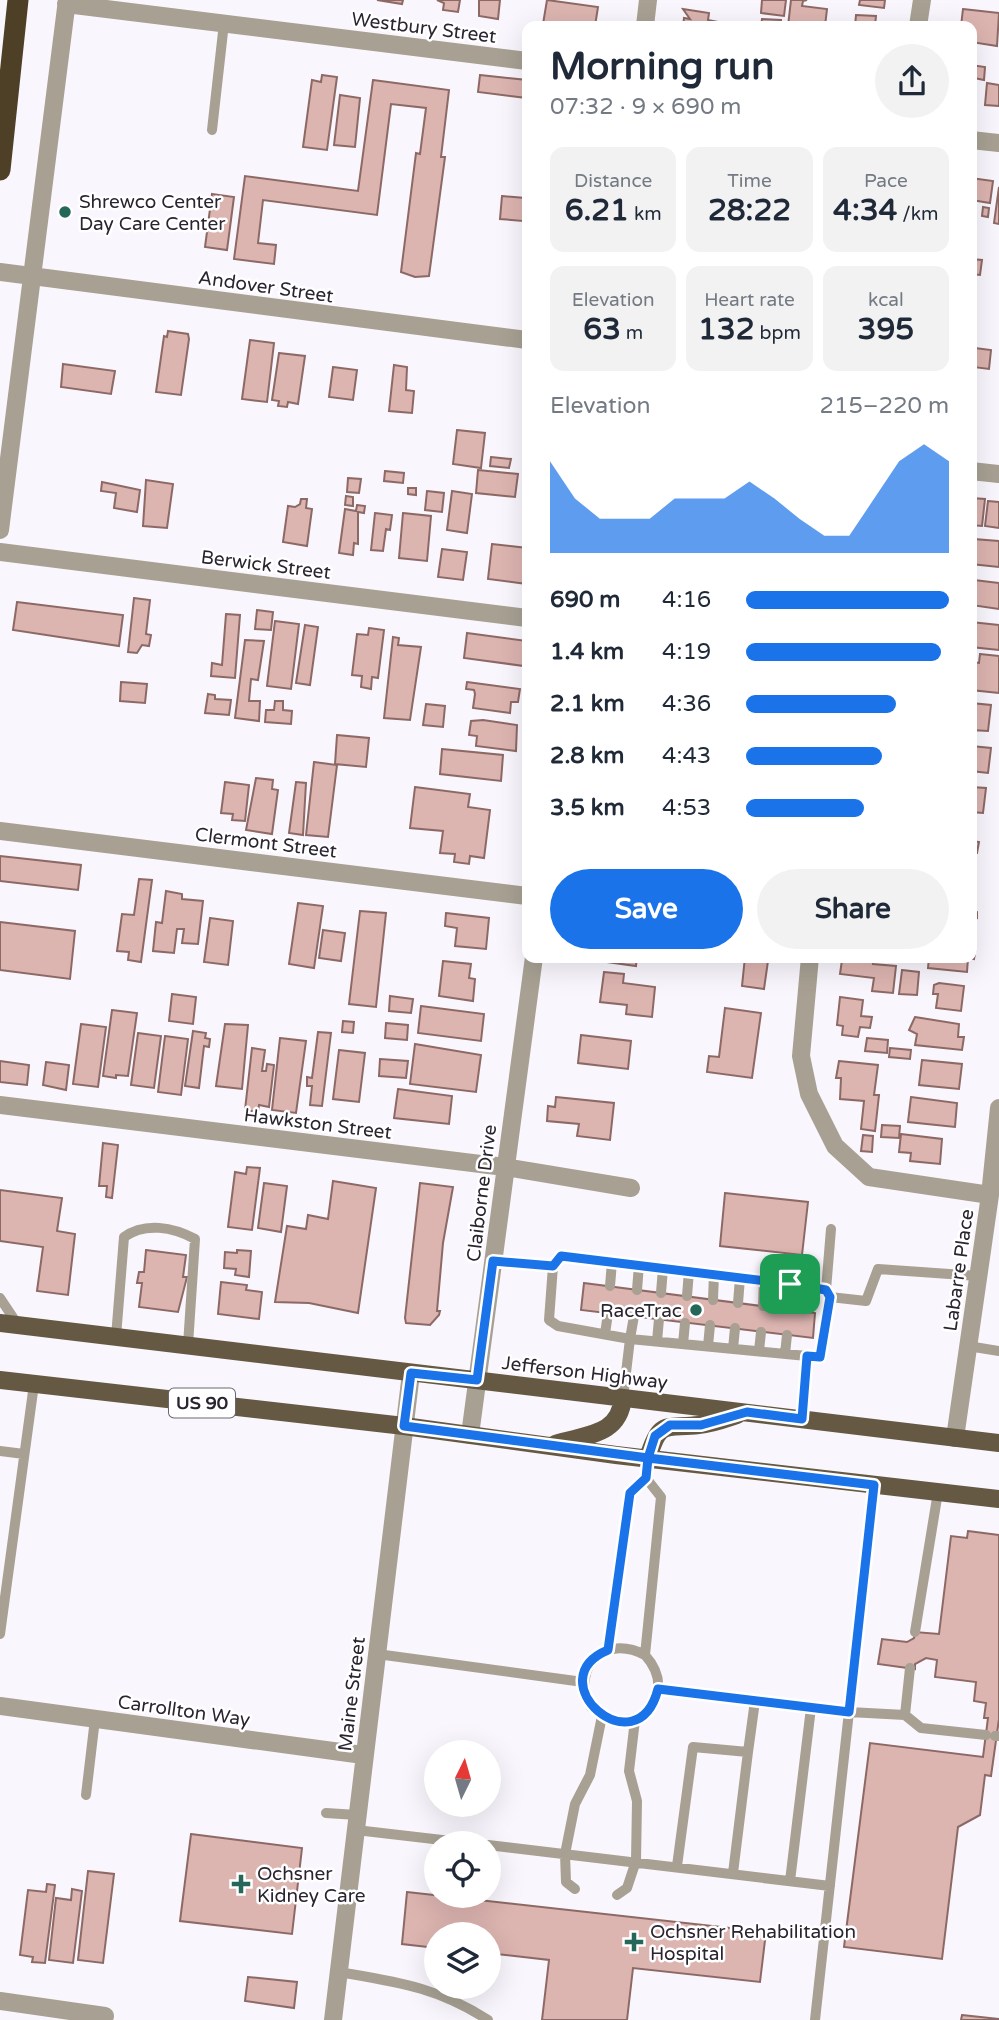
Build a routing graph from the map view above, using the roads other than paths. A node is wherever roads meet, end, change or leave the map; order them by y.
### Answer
1 (18, 0) edge
2 (648, 0) edge
3 (922, 0) edge
4 (66, 2) edge
5 (646, 21) edge
6 (919, 21) edge
7 (224, 23) junction
8 (522, 60) edge
9 (212, 130) dead end
10 (977, 141) edge
11 (999, 143) edge
12 (0, 170) edge
13 (0, 272) edge
14 (31, 276) junction
15 (522, 339) edge
16 (977, 472) edge
17 (999, 474) edge
18 (0, 530) edge
19 (0, 552) edge
20 (522, 617) edge
21 (0, 831) edge
22 (522, 895) edge
23 (533, 963) edge
24 (809, 963) edge
25 (0, 1105) edge
26 (999, 1108) edge
27 (505, 1167) junction
28 (631, 1188) dead end
29 (990, 1195) junction
30 (831, 1229) dead end
31 (493, 1261) junction
32 (612, 1262) junction
33 (639, 1265) junction
34 (553, 1266) junction
35 (663, 1268) junction
36 (689, 1271) junction
37 (714, 1274) junction
38 (978, 1276) junction
39 (740, 1278) junction
40 (764, 1280) junction
41 (790, 1284) junction
42 (610, 1286) dead end
43 (637, 1290) dead end
44 (661, 1293) dead end
45 (828, 1293) junction
46 (687, 1296) dead end
47 (0, 1298) edge
48 (713, 1300) dead end
49 (738, 1303) dead end
50 (762, 1306) dead end
51 (788, 1309) dead end
52 (608, 1313) dead end
53 (634, 1316) dead end
54 (659, 1319) dead end
55 (685, 1322) dead end
56 (0, 1323) edge
57 (18, 1325) junction
58 (710, 1325) dead end
59 (735, 1328) dead end
60 (761, 1332) dead end
61 (0, 1333) edge
62 (605, 1334) junction
63 (787, 1335) dead end
64 (116, 1337) junction
65 (630, 1339) junction
66 (657, 1341) junction
67 (683, 1344) junction
68 (188, 1345) junction
69 (708, 1346) junction
70 (968, 1346) junction
71 (733, 1349) junction
72 (759, 1351) junction
73 (999, 1351) edge
74 (785, 1353) junction
75 (807, 1356) junction
76 (411, 1373) junction
77 (0, 1380) edge
78 (477, 1380) junction
79 (34, 1384) junction
80 (623, 1398) junction
81 (747, 1412) junction
82 (802, 1419) junction
83 (404, 1426) junction
84 (470, 1435) junction
85 (955, 1438) junction
86 (999, 1443) edge
87 (550, 1446) junction
88 (0, 1451) edge
89 (24, 1454) junction
90 (648, 1458) junction
91 (646, 1478) junction
92 (874, 1485) junction
93 (939, 1492) junction
94 (999, 1499) edge
95 (915, 1632) dead end
96 (0, 1634) edge
97 (608, 1650) junction
98 (377, 1654) junction
99 (645, 1655) junction
100 (910, 1668) dead end
101 (583, 1682) junction
102 (658, 1689) junction
103 (755, 1701) junction
104 (0, 1706) edge
105 (811, 1708) junction
106 (849, 1712) junction
107 (905, 1714) junction
108 (602, 1716) junction
109 (95, 1720) junction
110 (635, 1720) junction
111 (993, 1736) edge
112 (748, 1752) junction
113 (363, 1755) junction
114 (86, 1795) dead end
115 (326, 1813) dead end
116 (357, 1823) junction
117 (424, 1835) edge
118 (501, 1847) edge
119 (565, 1854) junction
120 (636, 1861) junction
121 (677, 1866) junction
122 (733, 1873) junction
123 (790, 1881) junction
124 (830, 1886) junction
125 (575, 1889) dead end
126 (617, 1895) dead end
127 (339, 1972) junction
128 (0, 2001) edge
129 (105, 2016) dead end
130 (333, 2020) edge
131 (488, 2020) edge
132 (815, 2020) edge

1 - 12 highway
2 - 5 street
3 - 6 street
4 - 7 street, Westbury Street
4 - 14 street
7 - 8 street, Westbury Street
7 - 9 lane
10 - 11 street
13 - 14 street, Andover Street
14 - 15 street, Andover Street
14 - 18 street
16 - 17 street
19 - 20 street, Berwick Street
21 - 22 street, Clermont Street
23 - 27 street, Claiborne Drive
24 - 29 street
25 - 27 street, Hawkston Street
26 - 29 street, Labarre Place
27 - 28 street, Hawkston Street
27 - 31 street, Claiborne Drive
29 - 38 street, Labarre Place
30 - 45 lane
31 - 34 lane
31 - 78 street, Claiborne Drive
32 - 33 lane
32 - 34 lane
32 - 42 lane
33 - 35 lane
33 - 43 lane
34 - 62 lane
35 - 36 lane
35 - 44 lane
36 - 37 lane
36 - 46 lane
37 - 39 lane
37 - 48 lane
38 - 45 lane
38 - 70 street, Labarre Place
39 - 40 lane
39 - 49 lane
40 - 41 lane
40 - 50 lane
41 - 45 lane
41 - 51 lane
45 - 75 lane
47 - 57 lane
52 - 62 lane
53 - 65 lane
54 - 66 lane
55 - 67 lane
56 - 57 main road, Jefferson Highway
57 - 61 main road
57 - 64 main road, Jefferson Highway
58 - 69 lane
59 - 71 lane
60 - 72 lane
62 - 65 lane
63 - 74 lane
64 - 68 main road, Jefferson Highway
64 - 68 lane
65 - 66 lane
65 - 80 lane
66 - 67 lane
67 - 69 lane
68 - 76 main road, Jefferson Highway
69 - 71 lane
70 - 73 lane
70 - 85 street, Labarre Place
71 - 72 lane
72 - 74 lane
74 - 75 lane
75 - 82 lane
76 - 78 main road, Jefferson Highway
76 - 83 street, Maine Street
77 - 79 main road, US 90
78 - 80 main road, Jefferson Highway
78 - 84 street, Claiborne Drive
79 - 83 main road, US 90
79 - 89 lane
80 - 81 main road, Jefferson Highway
80 - 87 main road
81 - 82 main road, Jefferson Highway
81 - 90 main road
82 - 85 main road, Jefferson Highway
83 - 84 main road, US 90
83 - 98 street, Maine Street
84 - 87 main road, US 90
85 - 86 main road, Jefferson Highway
87 - 90 main road, US 90
88 - 89 lane
89 - 96 lane
90 - 91 lane
90 - 92 main road, US 90
91 - 97 lane
91 - 99 lane
92 - 93 main road, US 90
92 - 106 lane
93 - 94 main road, US 90
93 - 95 lane
97 - 99 lane
97 - 101 lane
98 - 101 lane
98 - 113 street, Maine Street
99 - 102 lane
100 - 107 lane
101 - 108 lane
102 - 103 lane
102 - 110 lane
103 - 105 lane
103 - 112 lane
104 - 109 street, Carrollton Way
105 - 106 lane
105 - 123 lane
106 - 107 lane
106 - 124 lane
107 - 111 lane
108 - 110 lane
108 - 119 lane
109 - 113 street, Carrollton Way
109 - 114 lane
110 - 120 lane
112 - 121 lane
112 - 122 lane
113 - 116 street, Maine Street
115 - 116 lane
116 - 117 lane
116 - 127 street, Maine Street
118 - 119 lane
119 - 120 lane
119 - 125 lane
120 - 121 lane
120 - 126 lane
121 - 122 lane
122 - 123 lane
123 - 124 lane
124 - 132 lane
127 - 130 street, Maine Street
127 - 131 lane
128 - 129 street

